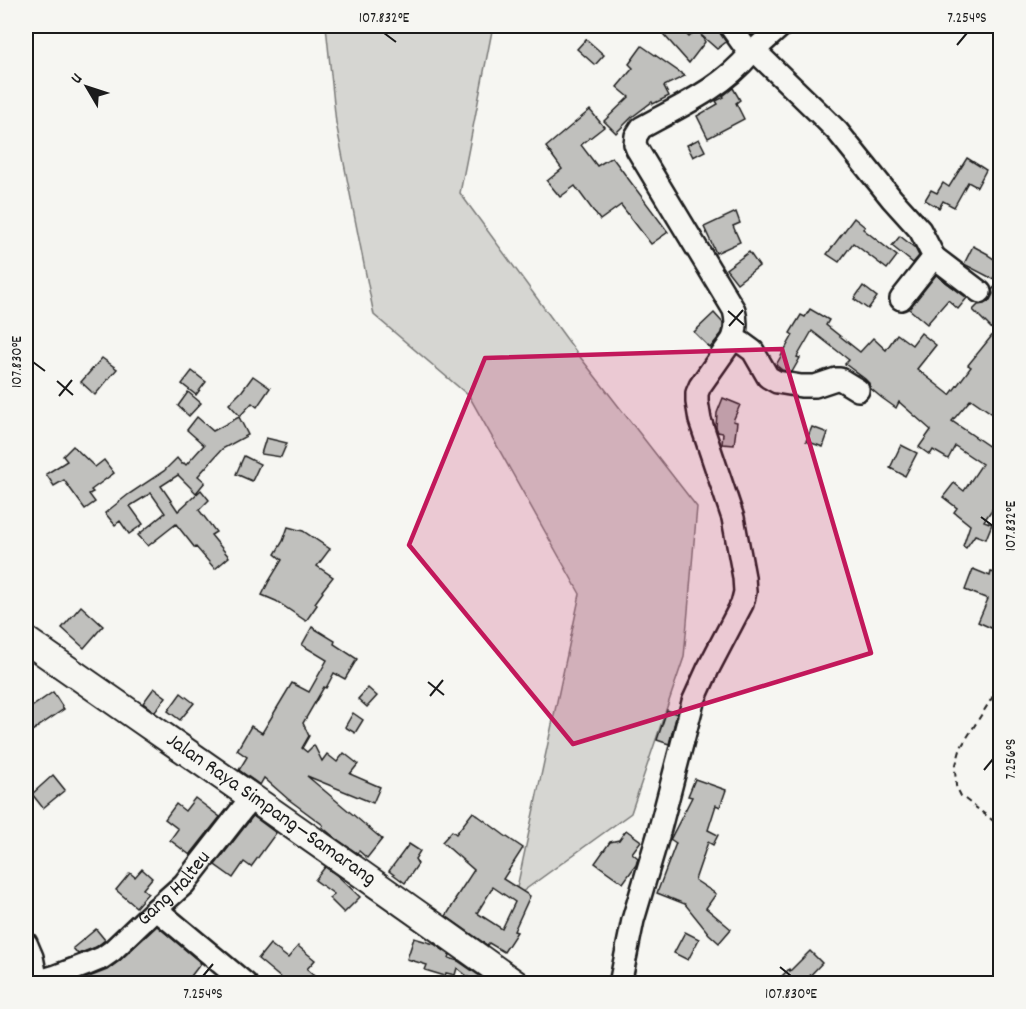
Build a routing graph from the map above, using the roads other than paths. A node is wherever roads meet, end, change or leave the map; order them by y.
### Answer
1 (730, 26) edge
2 (781, 26) edge
3 (752, 52) junction
4 (934, 257) junction
5 (980, 292) dead end
6 (901, 299) dead end
7 (733, 339) junction
8 (858, 390) dead end
9 (26, 640) edge
10 (251, 798) junction
11 (156, 909) junction
12 (26, 943) edge
13 (41, 980) edge
14 (246, 984) edge
15 (516, 984) edge
16 (620, 984) edge

1 - 3 street
2 - 3 street
3 - 4 street
3 - 7 street
4 - 5 street
4 - 6 street
7 - 8 street
7 - 16 street
9 - 10 main road, Jalan Raya Simpang—Samarang
10 - 11 street, Gang Halteu
10 - 15 main road, Jalan Raya Simpang—Samarang
11 - 13 street, Gang Halteu
11 - 14 street
12 - 13 street

